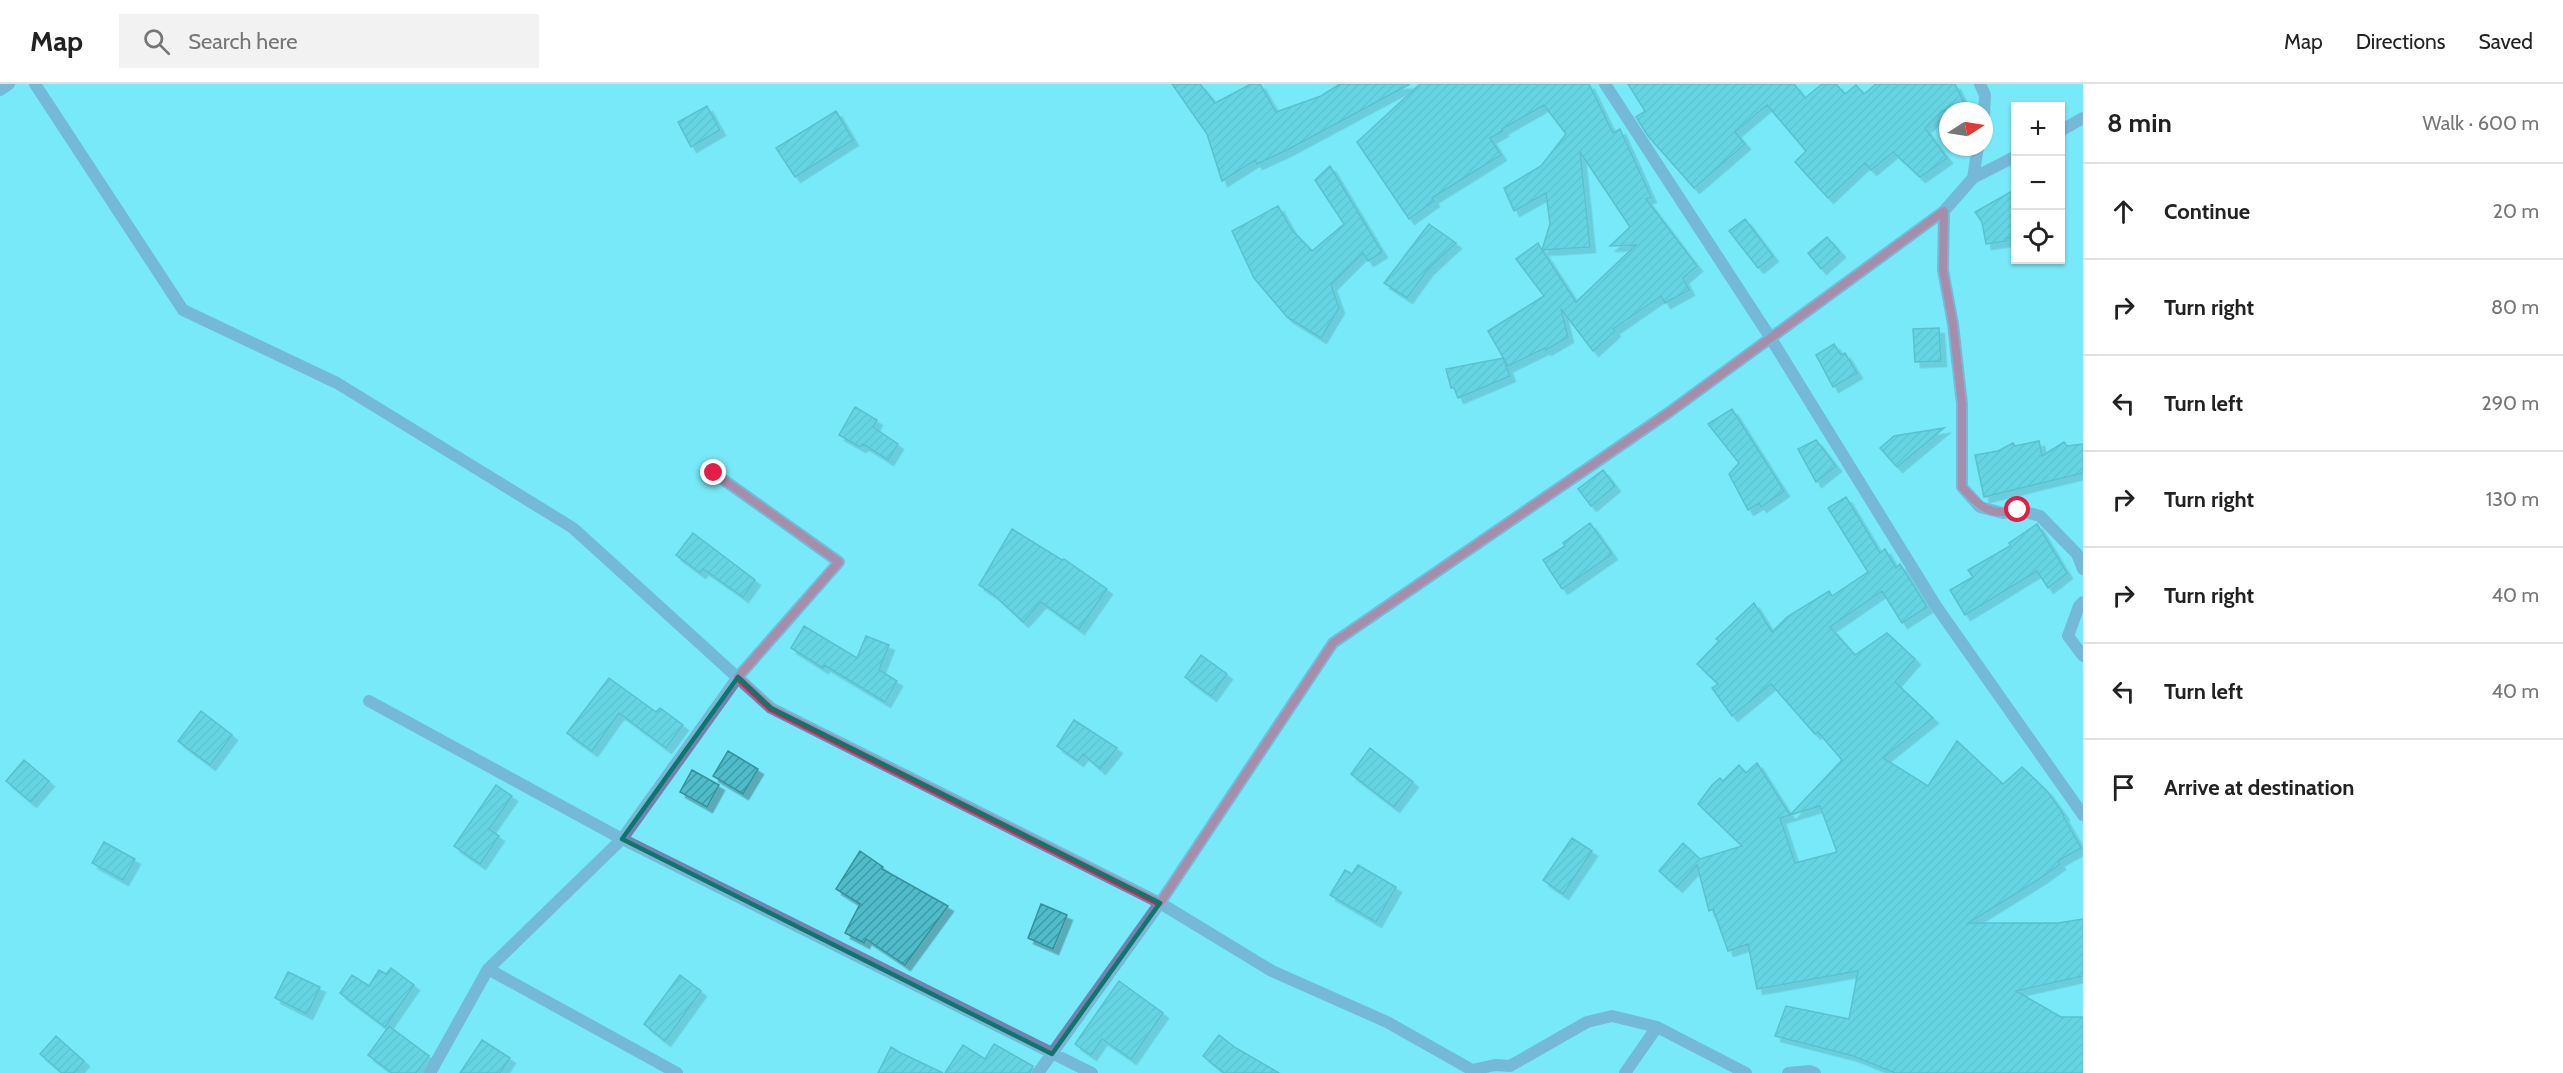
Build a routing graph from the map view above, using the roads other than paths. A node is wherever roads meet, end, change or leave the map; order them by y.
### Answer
1 (9, 84) edge
2 (35, 84) edge
3 (1605, 84) edge
4 (1980, 84) edge
5 (0, 90) edge
6 (1985, 102) edge
7 (2083, 118) edge
8 (2065, 129) edge
9 (1977, 156) edge
10 (2011, 159) edge
11 (1973, 178) junction
12 (1944, 211) junction
13 (1770, 337) junction
14 (714, 473) dead end
15 (2083, 569) edge
16 (2083, 602) edge
17 (2083, 656) edge
18 (738, 677) junction
19 (369, 701) dead end
20 (2083, 815) edge
21 (622, 839) junction
22 (1160, 903) junction
23 (489, 969) junction
24 (1657, 1027) junction
25 (1052, 1054) junction
26 (430, 1073) edge
27 (677, 1073) edge
28 (1038, 1073) edge
29 (1092, 1073) edge
30 (1625, 1073) edge
31 (1746, 1073) edge
32 (1788, 1073) edge
33 (1815, 1073) edge

1 - 5 street
2 - 18 street
3 - 13 street
4 - 6 street
7 - 8 street
9 - 11 street
10 - 11 street
11 - 12 street
12 - 13 street
12 - 15 street
13 - 20 street
13 - 22 street
14 - 18 street
16 - 17 street
18 - 21 street
18 - 22 street
19 - 21 street
21 - 23 street
21 - 25 street
22 - 24 street
22 - 25 street
23 - 26 street
23 - 27 street
24 - 30 street
24 - 31 street
25 - 28 street
25 - 29 street
32 - 33 street

